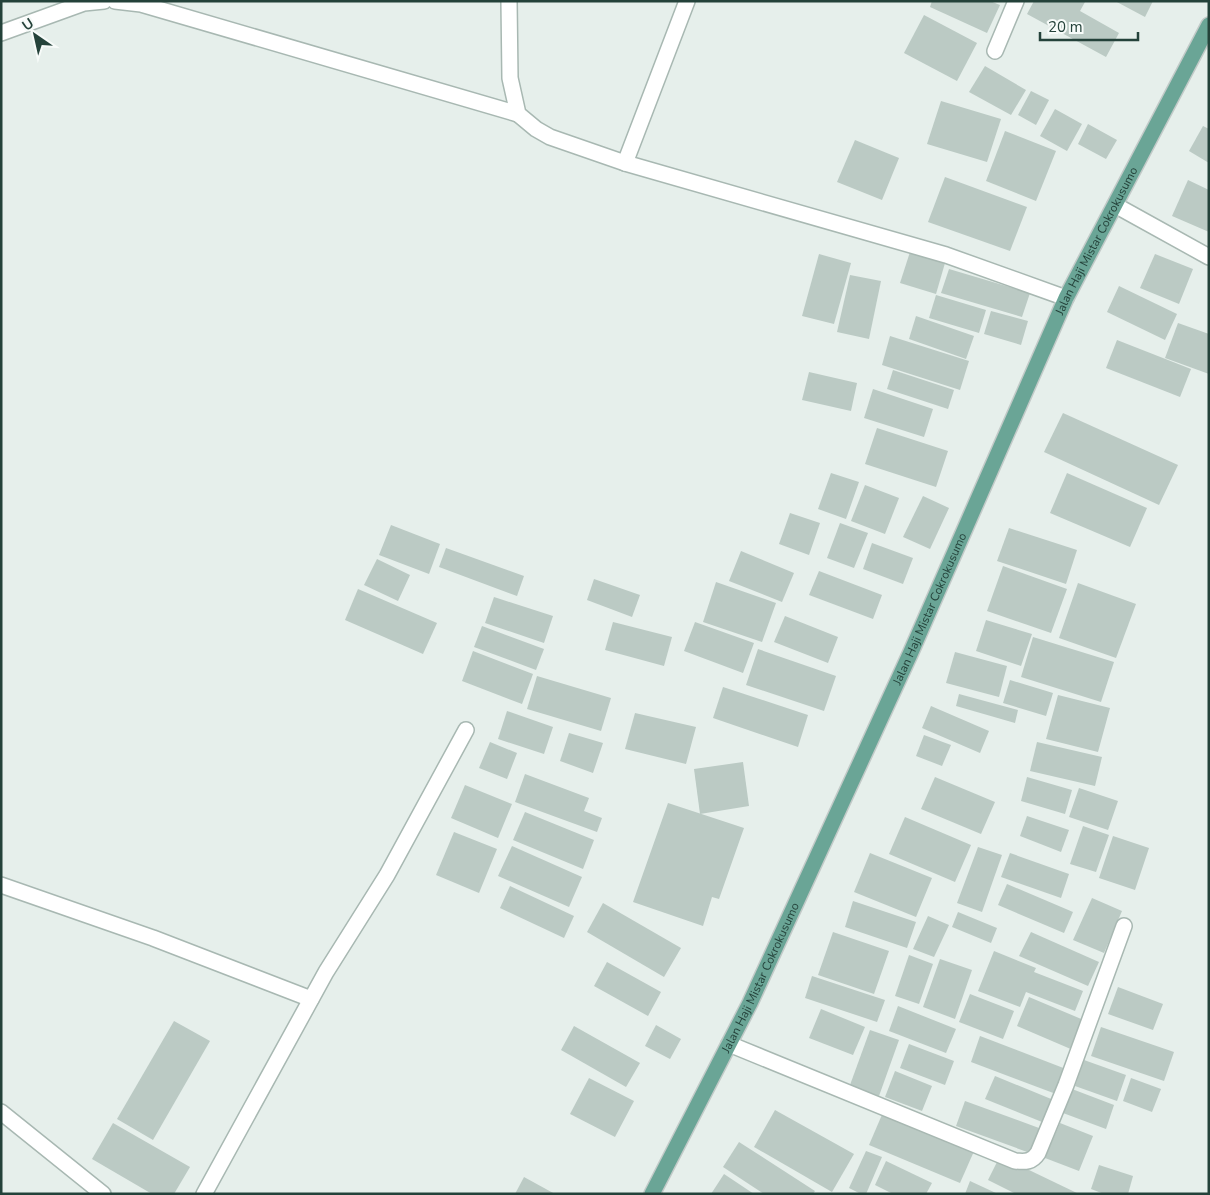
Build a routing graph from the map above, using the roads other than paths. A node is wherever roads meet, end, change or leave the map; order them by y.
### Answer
1 (104, 1) edge
2 (115, 1) edge
3 (509, 1) edge
4 (687, 1) edge
5 (1016, 1) edge
6 (1209, 25) edge
7 (1, 33) edge
8 (995, 51) dead end
9 (518, 114) junction
10 (625, 163) junction
11 (1115, 205) junction
12 (1209, 257) edge
13 (1066, 298) junction
14 (466, 730) dead end
15 (1, 885) edge
16 (1124, 926) dead end
17 (311, 999) junction
18 (729, 1044) junction
19 (1, 1112) edge
20 (103, 1194) edge
21 (204, 1194) edge
22 (652, 1194) edge

1 - 7 street
2 - 9 street
3 - 9 street
4 - 10 street
5 - 8 street
6 - 11 main road, Jalan Haji Mistar Cokrokusumo
9 - 10 street
10 - 13 street
11 - 12 street
11 - 13 main road, Jalan Haji Mistar Cokrokusumo
13 - 18 main road, Jalan Haji Mistar Cokrokusumo
14 - 17 street
15 - 17 street
16 - 18 street
17 - 21 street
18 - 22 main road, Jalan Haji Mistar Cokrokusumo
19 - 20 street

